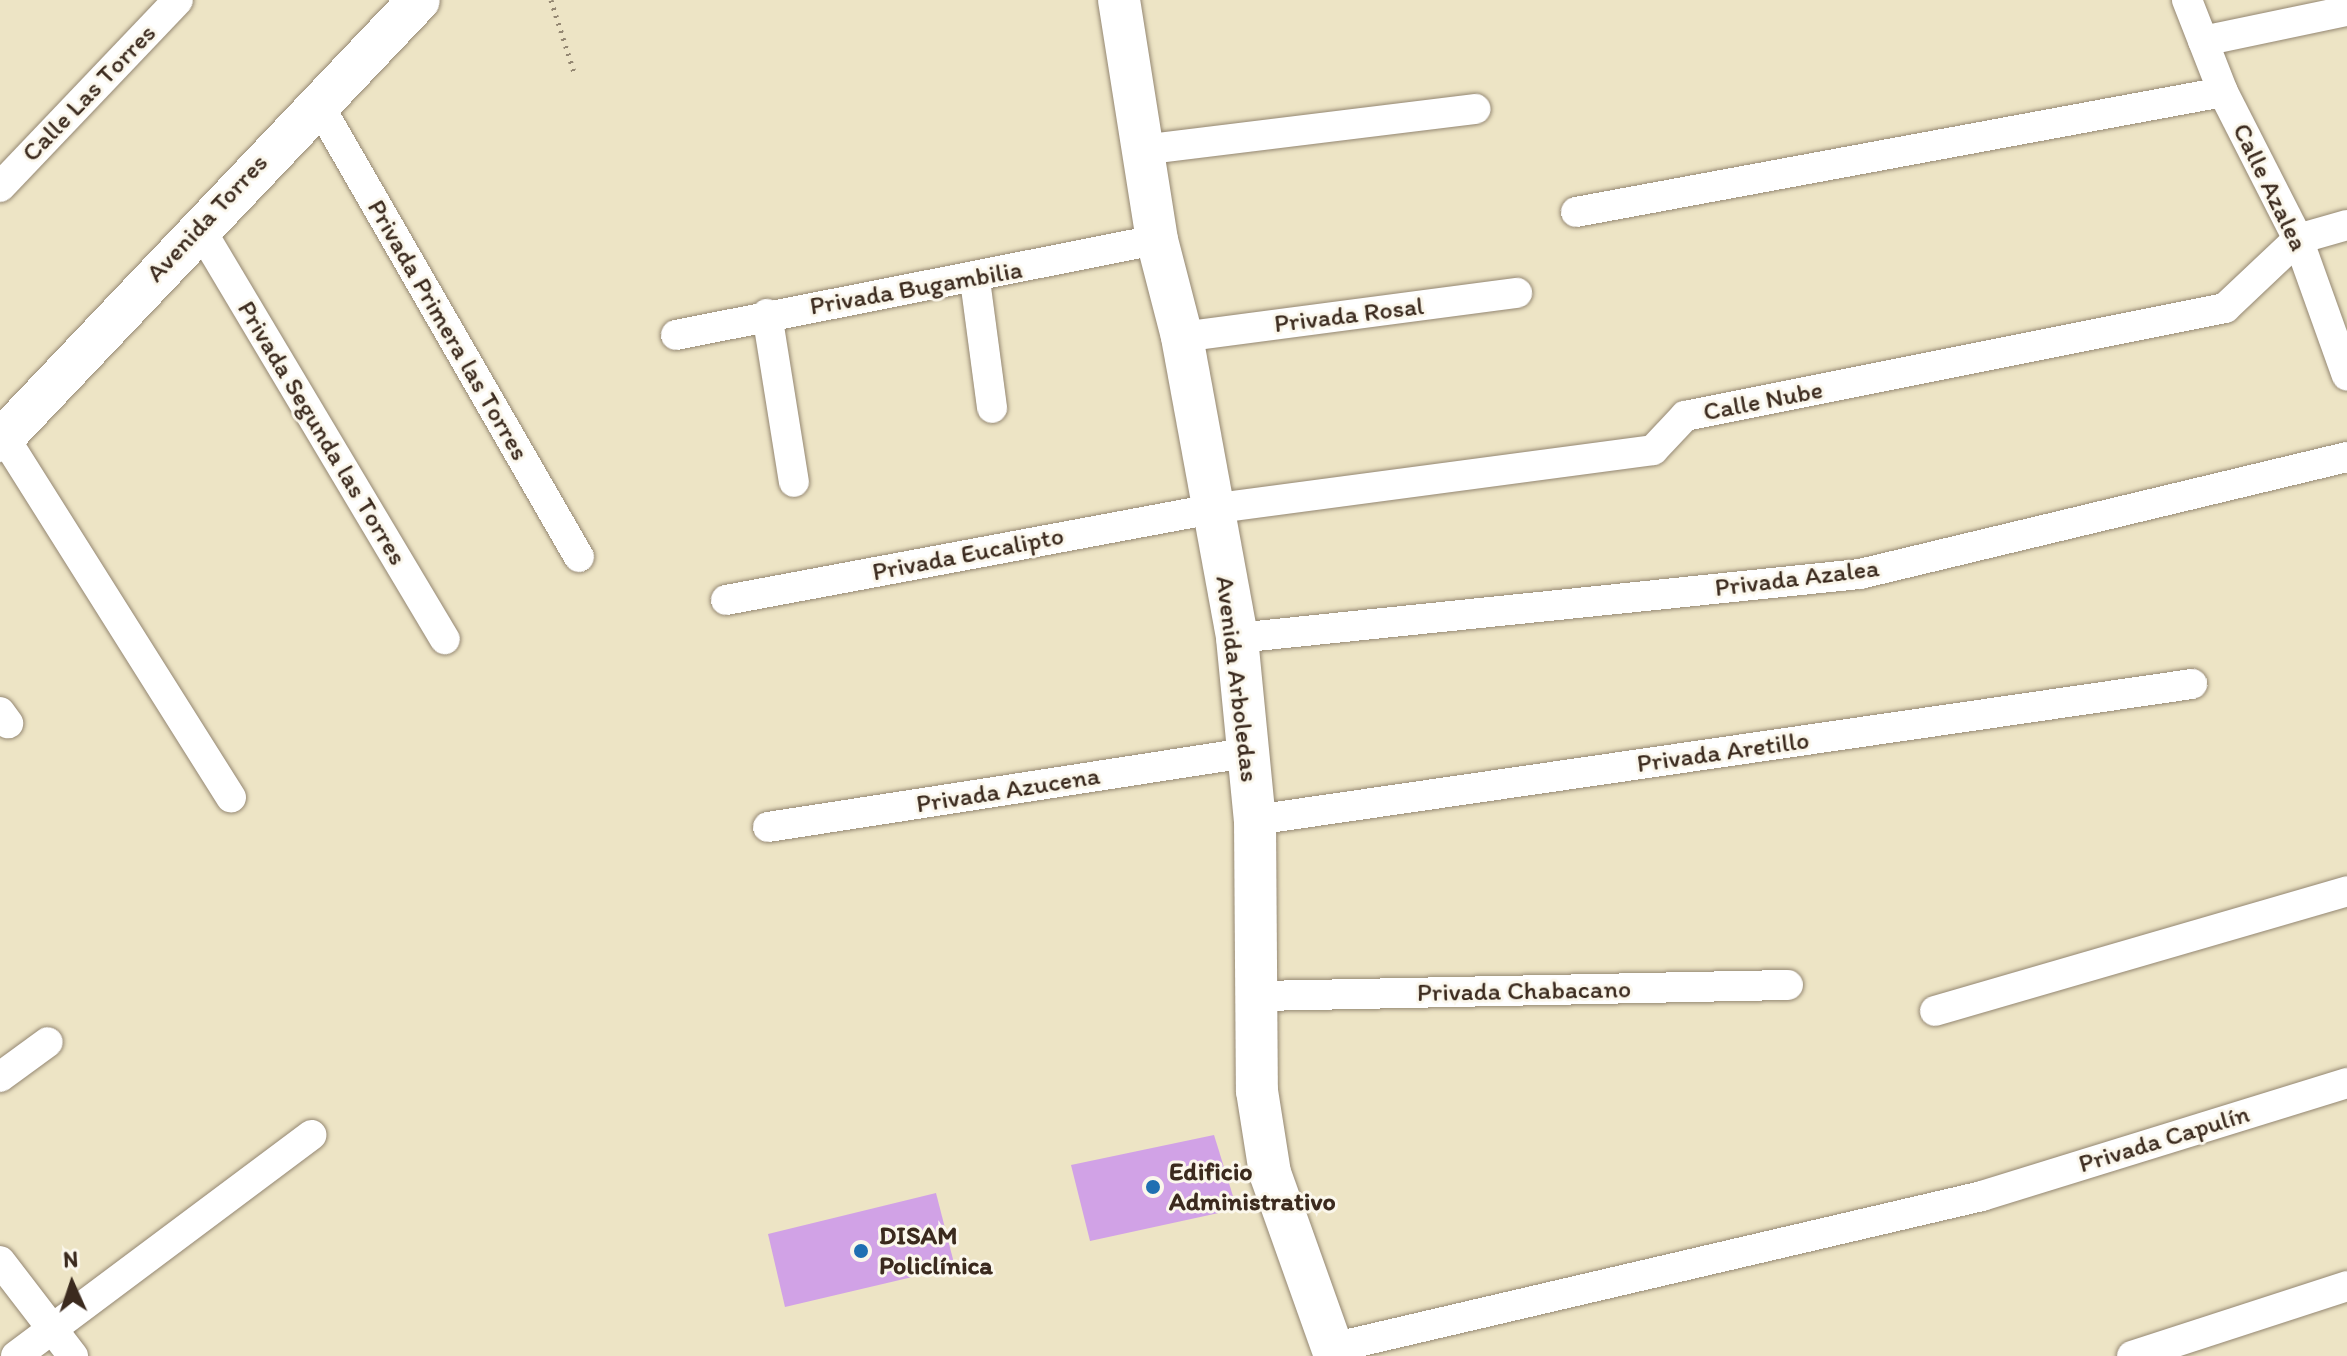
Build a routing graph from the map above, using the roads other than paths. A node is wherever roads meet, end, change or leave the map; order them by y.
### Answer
1 (178, 0) edge
2 (419, 0) edge
3 (1119, 0) edge
4 (2187, 0) edge
5 (2347, 11) edge
6 (2203, 41) junction
7 (2223, 92) junction
8 (317, 102) junction
9 (1476, 109) dead end
10 (1141, 150) junction
11 (0, 187) edge
12 (1576, 212) dead end
13 (2347, 225) edge
14 (199, 227) junction
15 (2298, 239) junction
16 (1157, 240) junction
17 (975, 280) junction
18 (1517, 293) dead end
19 (767, 314) junction
20 (676, 335) dead end
21 (1182, 337) junction
22 (2347, 376) edge
23 (992, 408) dead end
24 (2, 439) edge
25 (2347, 457) edge
26 (794, 482) dead end
27 (1211, 509) junction
28 (579, 557) dead end
29 (726, 600) dead end
30 (1237, 638) junction
31 (445, 639) dead end
32 (2192, 684) dead end
33 (1248, 753) junction
34 (231, 798) dead end
35 (1255, 820) junction
36 (768, 827) dead end
37 (2347, 891) edge
38 (1788, 985) dead end
39 (1261, 996) junction
40 (1935, 1011) dead end
41 (48, 1042) dead end
42 (0, 1077) edge
43 (2347, 1083) edge
44 (311, 1135) dead end
45 (0, 1261) edge
46 (2347, 1286) edge
47 (54, 1331) junction
48 (1333, 1352) edge
49 (16, 1356) edge
50 (73, 1356) edge
51 (2132, 1356) edge

1 - 11 street, Calle Las Torres
2 - 8 main road, Avenida Torres
3 - 10 main road, Avenida Arboledas
4 - 6 street, Calle Azalea
5 - 6 street
6 - 7 street, Calle Azalea
7 - 12 street
7 - 15 street, Calle Azalea
8 - 14 main road, Avenida Torres
8 - 28 street, Privada Primera las Torres
9 - 10 street
10 - 16 main road, Avenida Arboledas
13 - 15 street
14 - 24 main road, Avenida Torres
14 - 31 street, Privada Segunda las Torres
15 - 22 street, Calle Azalea
15 - 27 street, Calle Nube
16 - 17 street, Privada Bugambilia
16 - 21 main road, Avenida Arboledas
17 - 19 street, Privada Bugambilia
17 - 23 street
18 - 21 street, Privada Rosal
19 - 20 street, Privada Bugambilia
19 - 26 street
21 - 27 main road, Avenida Arboledas
24 - 34 street
25 - 30 street, Privada Azalea
27 - 29 street, Privada Eucalipto
27 - 30 main road, Avenida Arboledas
30 - 33 main road, Avenida Arboledas
32 - 35 street, Privada Aretillo
33 - 35 main road, Avenida Arboledas
33 - 36 street, Privada Azucena
35 - 39 main road, Avenida Arboledas
37 - 40 street
38 - 39 street, Privada Chabacano
39 - 48 main road, Avenida Arboledas
41 - 42 street
43 - 48 street, Privada Capulín
44 - 47 street
45 - 47 street
46 - 51 street
47 - 49 street
47 - 50 street

